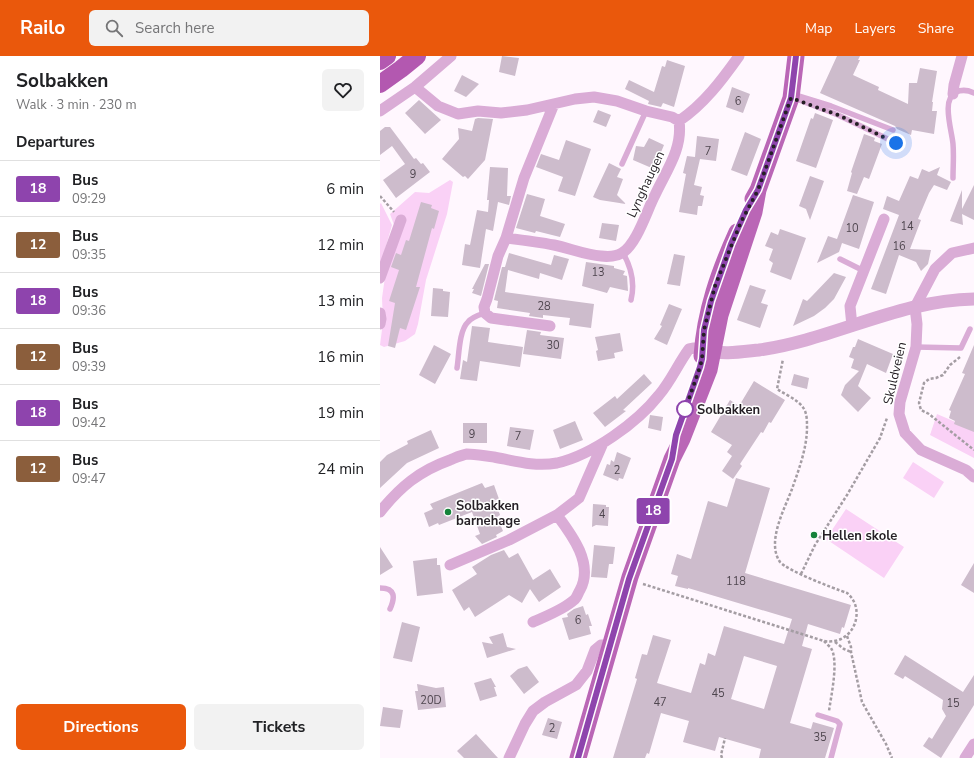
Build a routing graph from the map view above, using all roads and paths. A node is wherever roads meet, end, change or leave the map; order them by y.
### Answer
1 (387, 56) edge
2 (417, 56) edge
3 (451, 56) edge
4 (739, 56) edge
5 (796, 56) edge
6 (804, 56) edge
7 (962, 56) edge
8 (380, 61) edge
9 (380, 84) edge
10 (415, 87) junction
11 (974, 93) edge
12 (792, 94) junction
13 (953, 94) junction
14 (554, 104) junction
15 (380, 111) edge
16 (646, 111) junction
17 (679, 121) junction
18 (893, 130) dead end
19 (896, 143) dead end
20 (622, 164) dead end
21 (953, 178) dead end
22 (380, 196) edge
23 (397, 217) joint
24 (884, 219) dead end
25 (506, 238) junction
26 (974, 248) edge
27 (623, 253) junction
28 (840, 258) dead end
29 (864, 271) junction
30 (380, 278) edge
31 (974, 299) edge
32 (631, 300) dead end
33 (915, 306) junction
34 (485, 313) junction
35 (380, 314) edge
36 (380, 324) edge
37 (550, 326) dead end
38 (852, 326) junction
39 (970, 329) dead end
40 (782, 346) junction
41 (916, 347) junction
42 (961, 348) junction
43 (708, 351) junction
44 (457, 368) dead end
45 (900, 414) junction
46 (603, 443) junction
47 (974, 450) edge
48 (974, 477) edge
49 (380, 512) edge
50 (557, 515) junction
51 (450, 565) dead end
52 (801, 574) junction
53 (629, 579) junction
54 (380, 588) edge
55 (390, 609) dead end
56 (533, 622) dead end
57 (847, 636) junction
58 (824, 641) junction
59 (835, 642) junction
60 (610, 645) junction
61 (851, 652) junction
62 (818, 715) dead end
63 (827, 718) junction
64 (726, 738) dead end
65 (974, 744) edge
66 (967, 757) edge
67 (509, 758) edge
68 (578, 758) edge
69 (722, 758) edge
70 (831, 758) edge
71 (892, 758) edge

1 - 8 highway
2 - 9 highway
3 - 10 street
4 - 17 street
5 - 12 main road
6 - 12 main road
7 - 13 street
10 - 14 street
10 - 15 street
11 - 13 lane
12 - 18 lane
12 - 19 lane
12 - 43 main road
13 - 21 lane
14 - 16 street
14 - 25 street
16 - 17 street
16 - 20 lane
17 - 27 street, Lynghaugen
22 - 23 path
23 - 30 street
24 - 29 street
25 - 27 street
25 - 34 street
26 - 33 street
27 - 32 lane
28 - 29 lane
29 - 38 street
31 - 33 street
33 - 38 street
33 - 41 street, Skuldveien
34 - 37 street
34 - 44 lane
35 - 36 street
38 - 40 street
39 - 42 lane
40 - 43 street
40 - 52 path
41 - 42 lane
41 - 45 street, Skuldveien
42 - 47 path
43 - 46 street
43 - 53 main road
45 - 48 street, Skuldveien
45 - 52 path
46 - 49 street
46 - 50 street
50 - 51 street
50 - 56 street
52 - 57 path
53 - 58 path
53 - 60 main road
54 - 55 lane
57 - 59 path
57 - 61 path
58 - 59 path
58 - 63 path
59 - 61 path
60 - 67 street
60 - 68 main road
61 - 71 path
62 - 63 lane
63 - 70 lane
64 - 69 path
65 - 66 street

